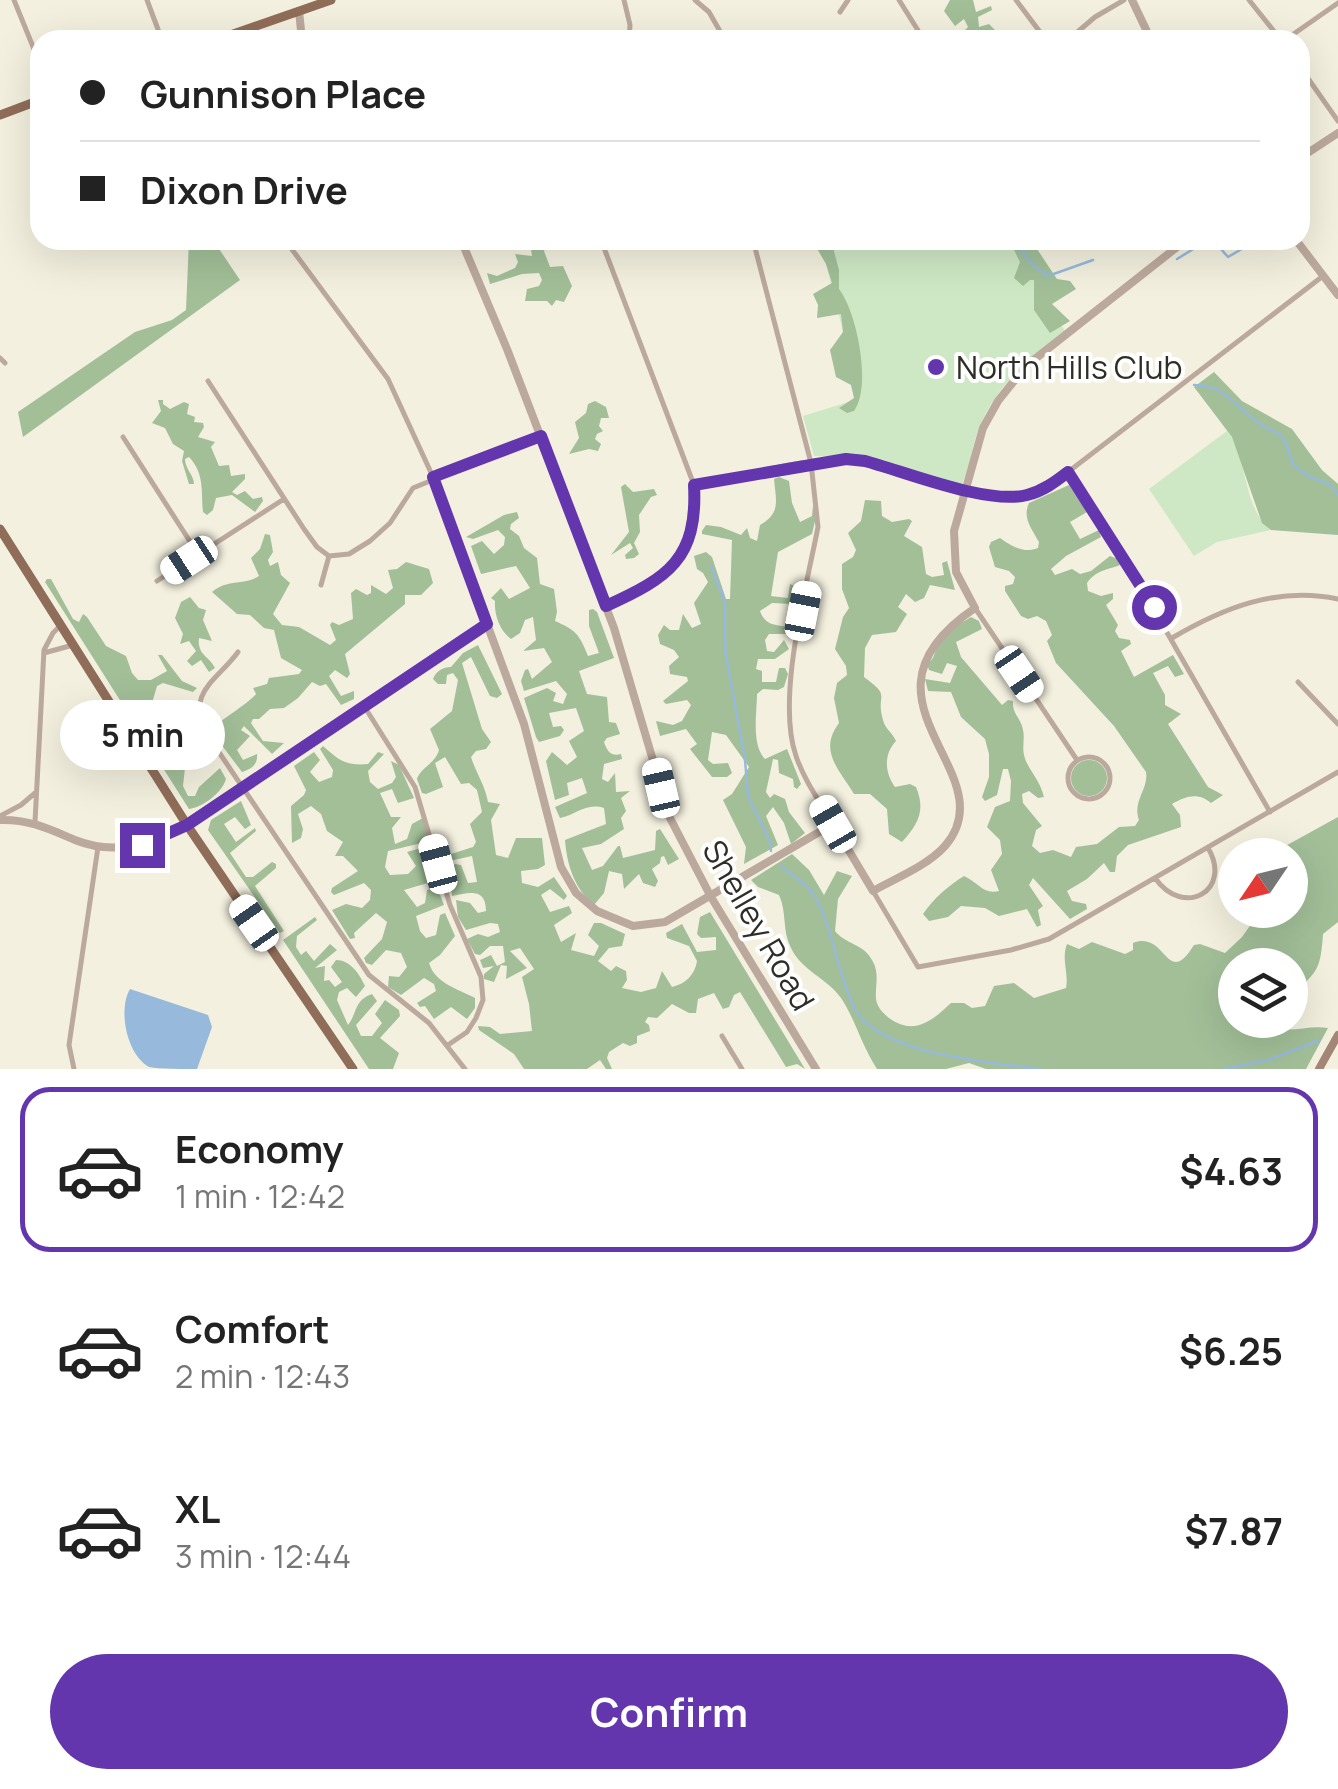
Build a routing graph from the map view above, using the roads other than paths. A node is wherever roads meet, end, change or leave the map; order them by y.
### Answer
1 (14, 0) edge
2 (147, 0) edge
3 (331, 0) edge
4 (624, 0) edge
5 (695, 0) edge
6 (848, 0) edge
7 (899, 0) edge
8 (1016, 0) edge
9 (1128, 0) edge
10 (1249, 0) edge
11 (1338, 3) edge
12 (299, 11) junction
13 (840, 12) dead end
14 (158, 30) edge
15 (245, 30) edge
16 (301, 30) edge
17 (630, 30) edge
18 (719, 30) edge
19 (918, 30) edge
20 (1038, 30) edge
21 (1080, 30) edge
22 (1145, 30) edge
23 (1274, 30) edge
24 (1298, 30) edge
25 (30, 39) edge
26 (1310, 81) edge
27 (30, 104) edge
28 (0, 114) edge
29 (1338, 121) edge
30 (1338, 132) edge
31 (1310, 151) edge
32 (293, 250) edge
33 (465, 250) edge
34 (605, 250) edge
35 (755, 250) edge
36 (1173, 250) edge
37 (1304, 250) edge
38 (1323, 276) junction
39 (1338, 296) edge
40 (208, 381) dead end
41 (541, 436) junction
42 (123, 437) dead end
43 (811, 463) junction
44 (1068, 472) junction
45 (433, 477) junction
46 (694, 485) junction
47 (964, 489) junction
48 (284, 499) junction
49 (0, 529) edge
50 (198, 554) junction
51 (329, 556) junction
52 (157, 581) dead end
53 (322, 585) dead end
54 (1338, 599) edge
55 (606, 606) junction
56 (975, 608) junction
57 (487, 624) junction
58 (60, 626) junction
59 (1172, 638) junction
60 (73, 645) junction
61 (238, 652) dead end
62 (44, 653) junction
63 (1298, 682) dead end
64 (364, 706) junction
65 (1338, 724) edge
66 (1077, 760) junction
67 (1338, 772) edge
68 (242, 787) junction
69 (36, 791) junction
70 (1270, 812) junction
71 (0, 818) edge
72 (35, 822) junction
73 (833, 824) junction
74 (187, 825) junction
75 (98, 846) junction
76 (1208, 848) junction
77 (1155, 878) junction
78 (873, 892) junction
79 (712, 897) junction
80 (1338, 1035) edge
81 (722, 1036) dead end
82 (448, 1045) junction
83 (74, 1069) edge
84 (353, 1069) edge
85 (465, 1069) edge
86 (742, 1069) edge
87 (816, 1069) edge
88 (1319, 1069) edge

1 - 25 street
2 - 14 street
3 - 12 main road
4 - 17 street
5 - 18 street
6 - 13 street
7 - 19 street
8 - 20 street
9 - 21 street
9 - 22 street
10 - 23 street
11 - 24 street
12 - 15 main road
12 - 16 street
26 - 29 street
27 - 28 main road
30 - 31 street
32 - 45 street
33 - 41 street, Shelley Road
34 - 46 street
35 - 43 street
36 - 47 street
37 - 38 street
38 - 39 street
38 - 44 street
40 - 48 street
41 - 45 street
41 - 55 street, Shelley Road
42 - 50 street
43 - 46 street
43 - 47 street
43 - 73 street
44 - 47 street
44 - 59 street
45 - 51 street
45 - 57 street
46 - 55 street
47 - 56 street
48 - 50 street
48 - 51 street
49 - 58 main road
50 - 52 street
51 - 53 street
54 - 59 street
55 - 79 street, Shelley Road
56 - 66 street
56 - 78 street
57 - 64 street
57 - 79 street
58 - 60 main road
58 - 62 street
59 - 70 street
60 - 62 street
60 - 74 main road
61 - 68 street
62 - 69 street
63 - 65 street
64 - 68 street
64 - 82 street
66 - 66 street
67 - 70 street
68 - 74 street
68 - 82 street
69 - 71 street
69 - 72 street
70 - 76 street
71 - 72 street
72 - 75 street
73 - 78 street
73 - 79 street
74 - 75 street
74 - 84 main road
75 - 83 street
76 - 77 street
76 - 77 street
77 - 78 street
79 - 87 street, Shelley Road
80 - 88 main road
81 - 86 street
82 - 85 street

